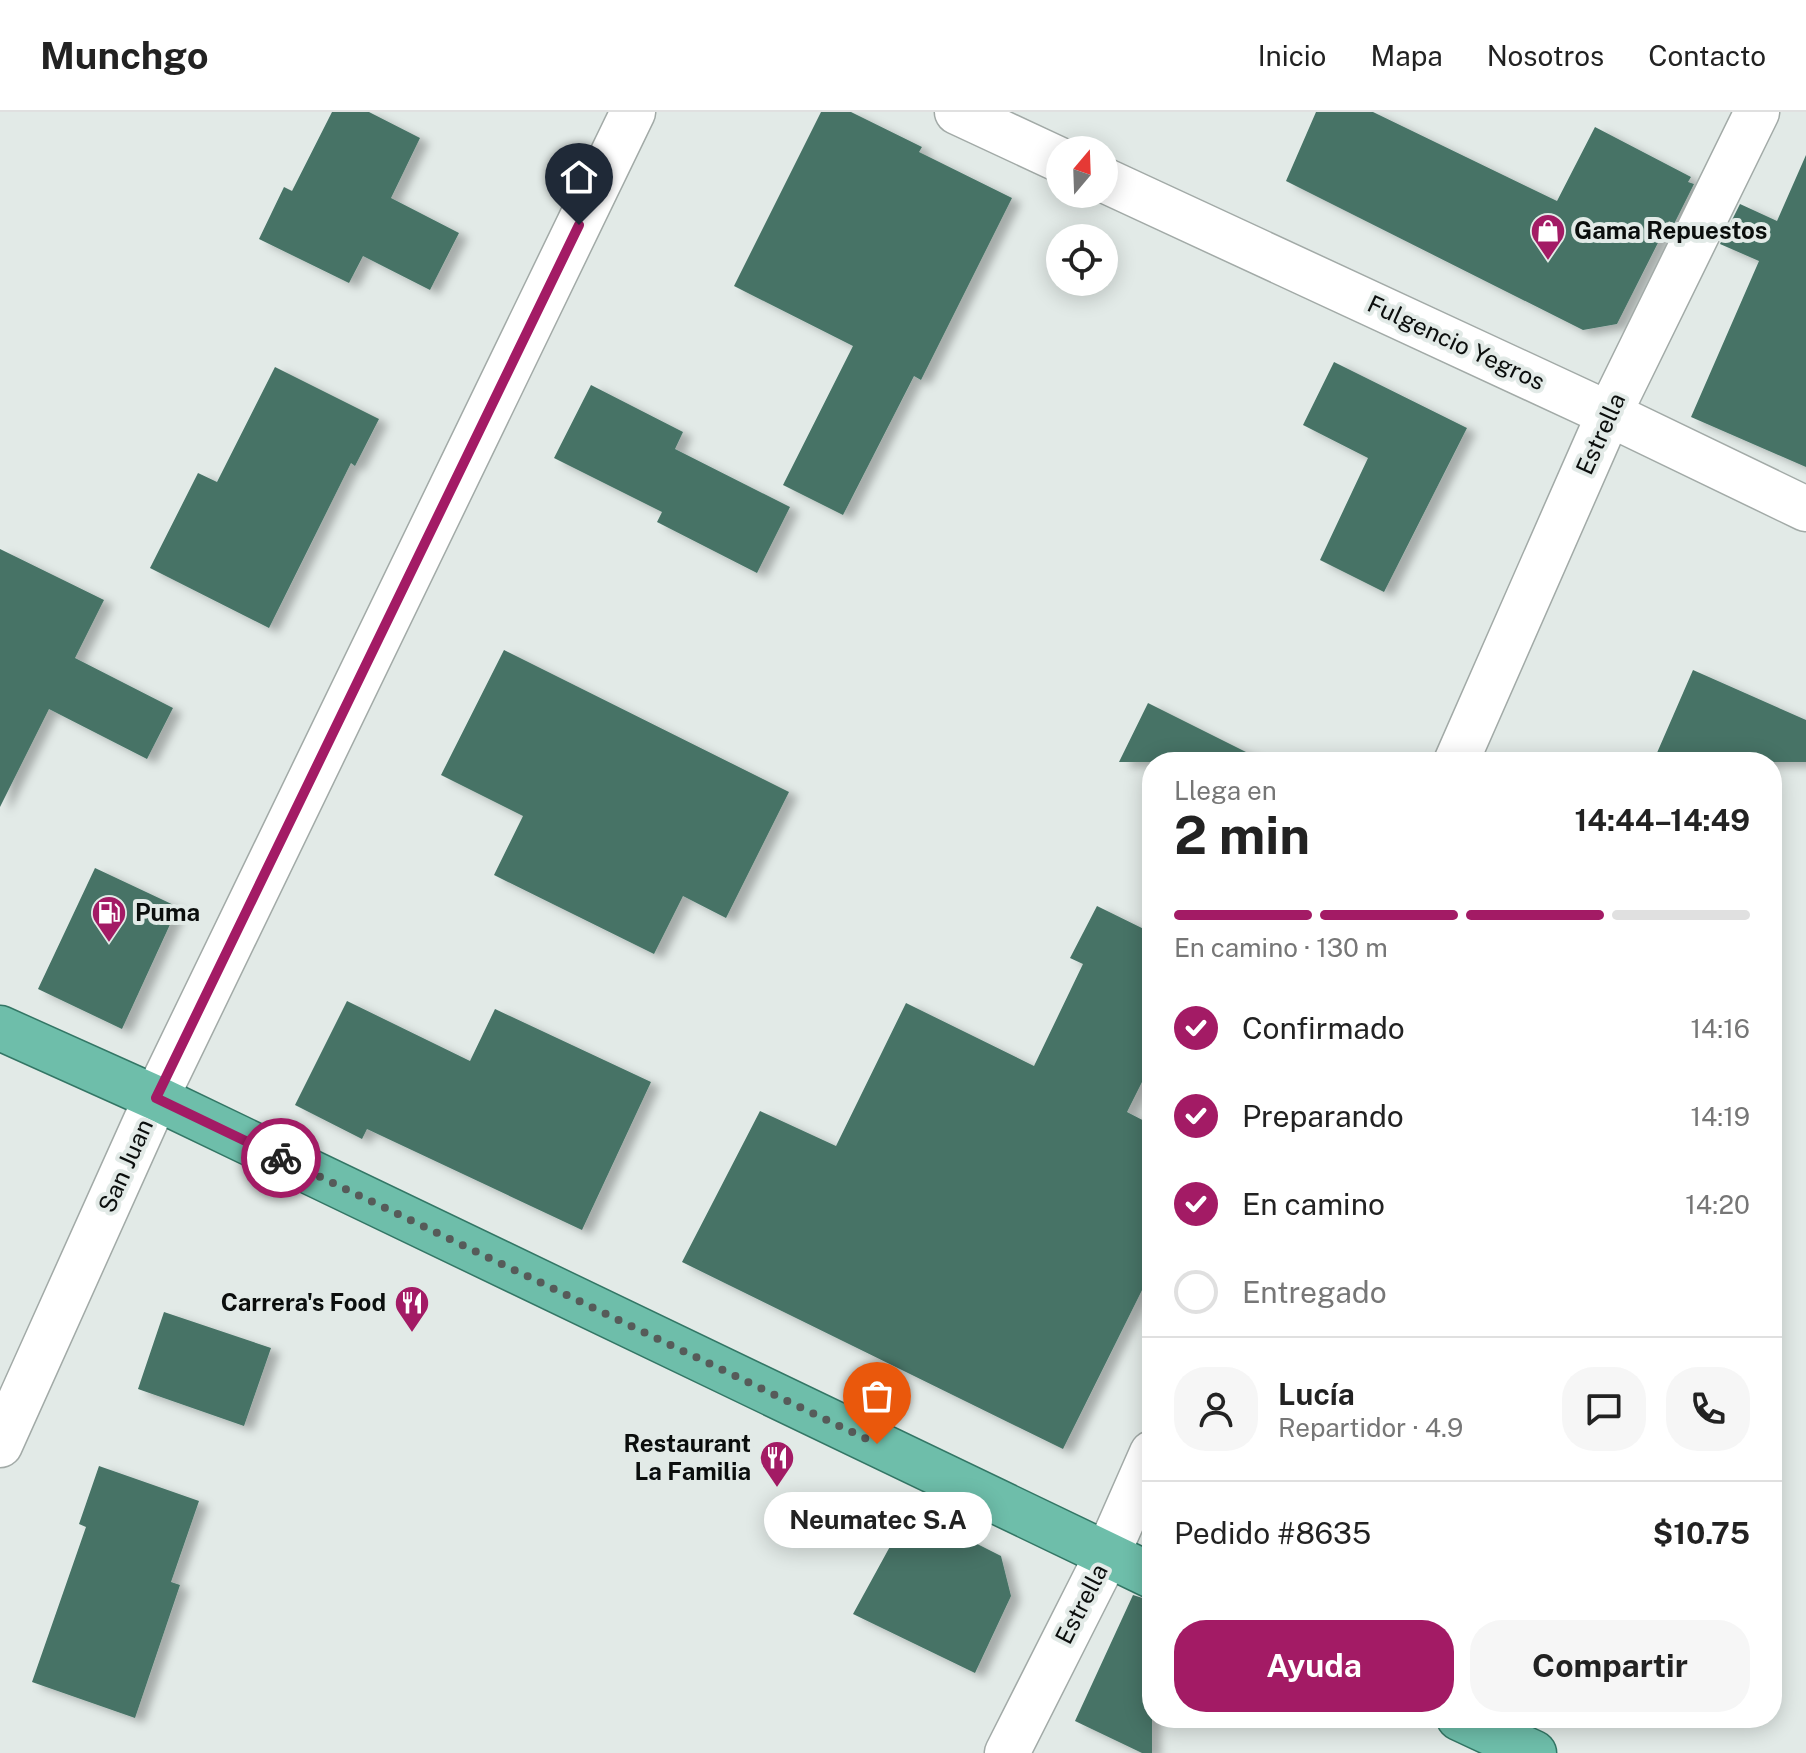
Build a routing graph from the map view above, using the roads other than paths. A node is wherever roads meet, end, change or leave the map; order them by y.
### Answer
1 (633, 112) edge
2 (957, 112) edge
3 (1757, 112) edge
4 (1046, 153) edge
5 (1118, 186) edge
6 (1609, 414) junction
7 (1806, 509) edge
8 (1460, 752) edge
9 (0, 1028) edge
10 (156, 1098) junction
11 (0, 1445) edge
12 (1142, 1476) edge
13 (1107, 1555) junction
14 (1142, 1571) edge
15 (1480, 1728) edge
16 (1007, 1753) edge
17 (1534, 1753) edge

1 - 10 street, San Juan
2 - 4 street
3 - 6 street, Estrella
5 - 6 street, Fulgencio Yegros
6 - 7 street, Fulgencio Yegros
6 - 8 street, Estrella
9 - 10 highway
10 - 11 street, San Juan
10 - 13 highway
12 - 13 street, Estrella
13 - 14 highway
13 - 16 street, Estrella
15 - 17 highway

